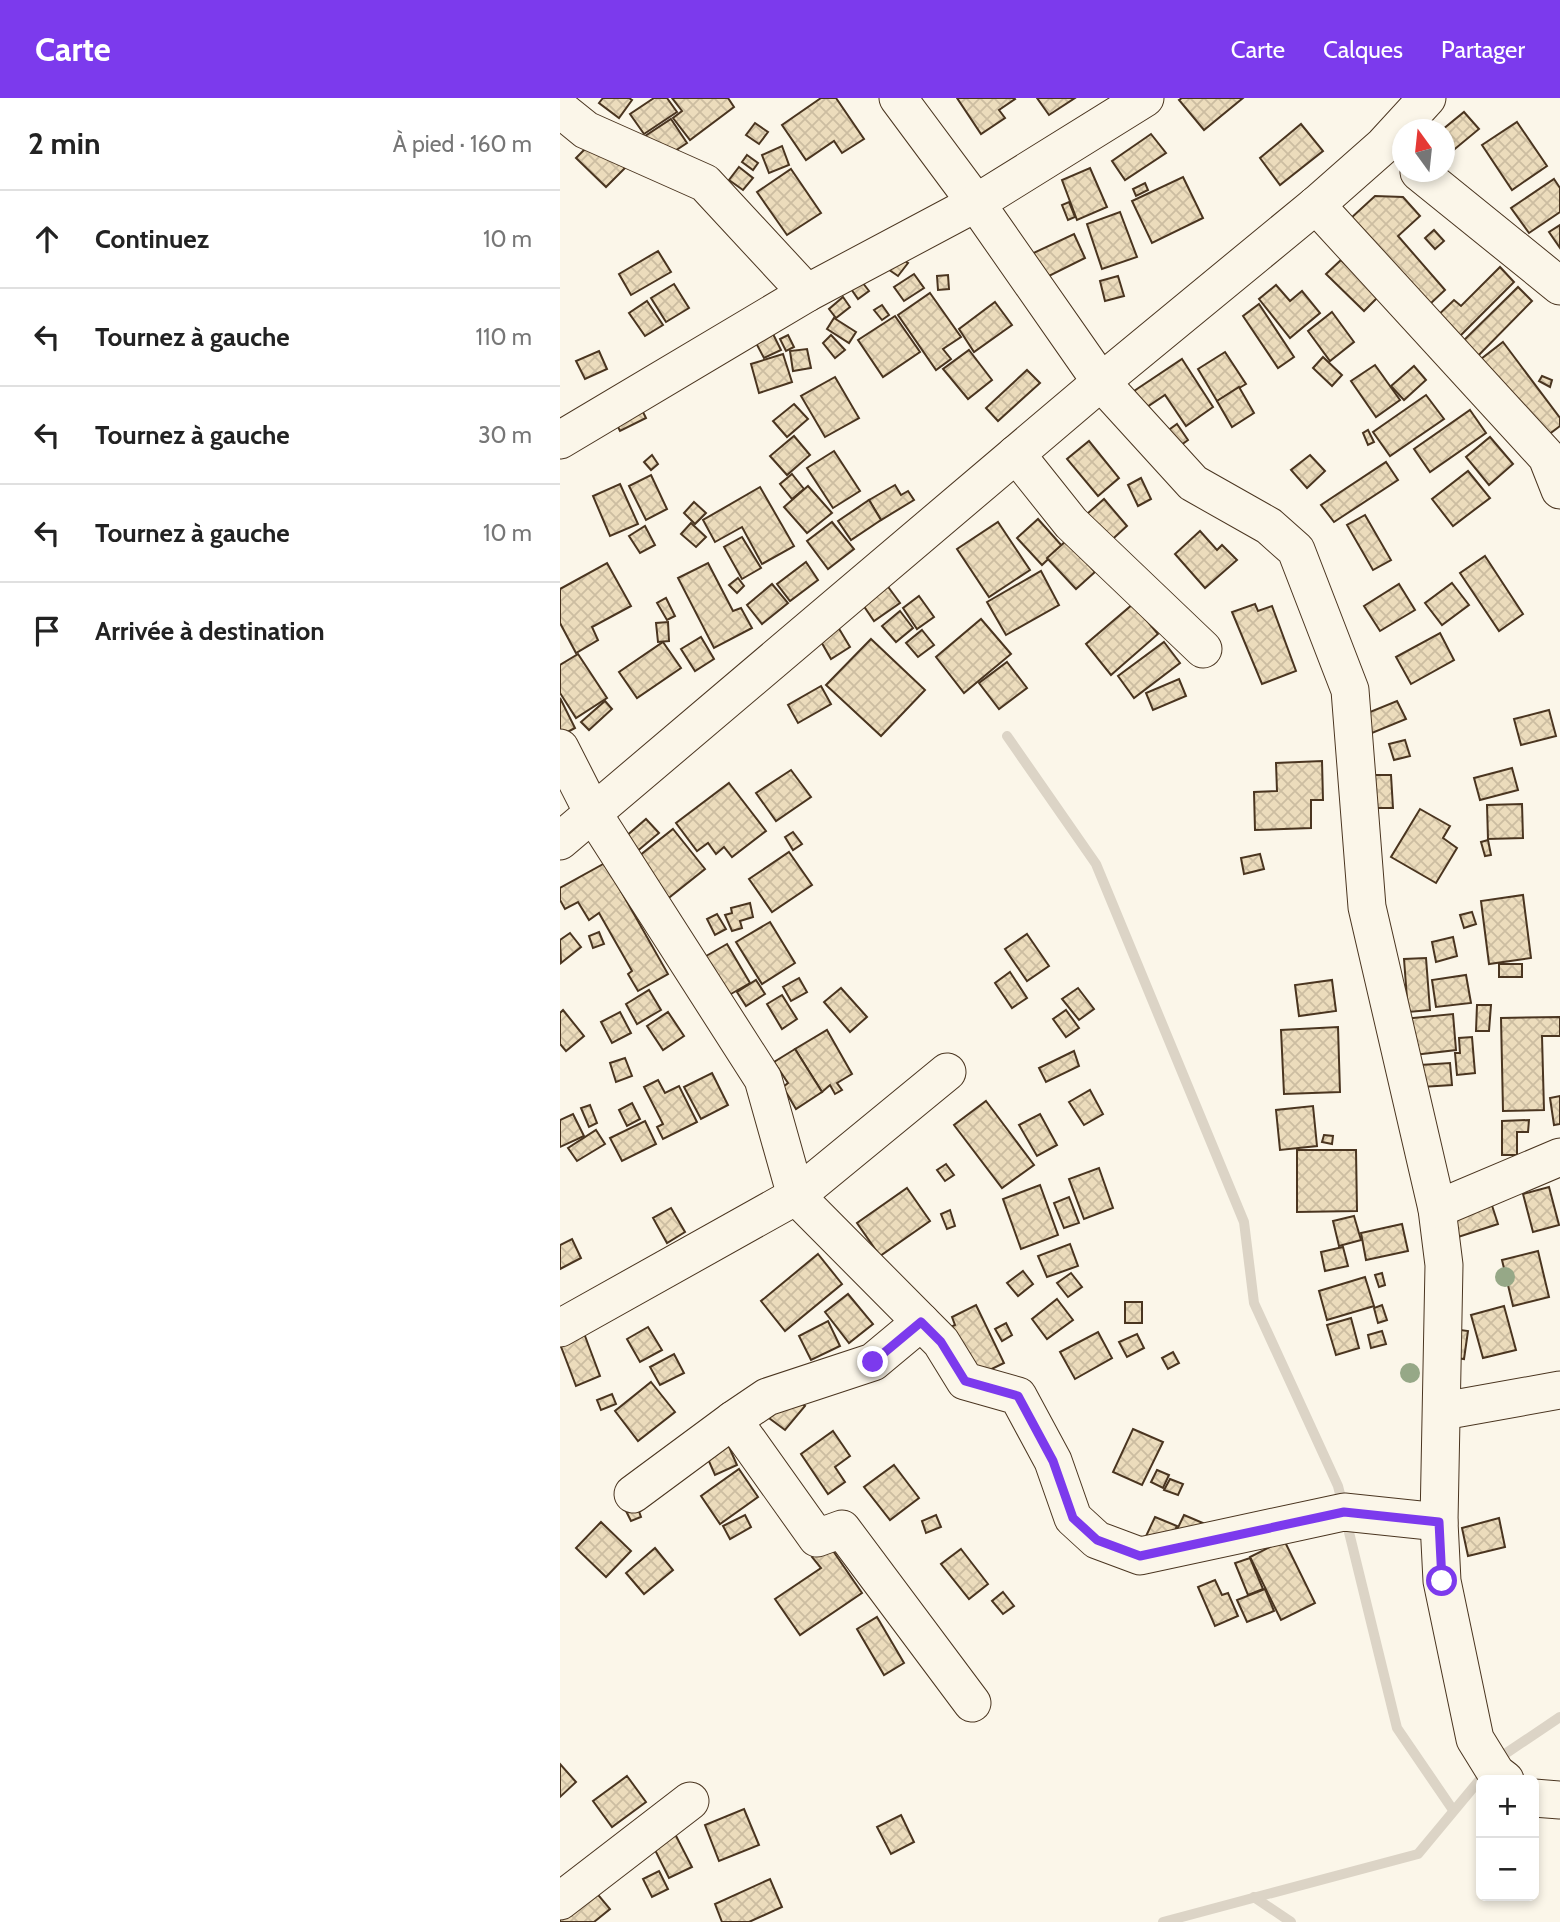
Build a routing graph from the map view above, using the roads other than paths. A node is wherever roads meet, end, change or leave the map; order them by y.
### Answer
1 (898, 98) edge
2 (1145, 98) edge
3 (1424, 99) edge
4 (560, 109) edge
5 (1412, 119) edge
6 (1392, 153) edge
7 (1431, 182) edge
8 (976, 203) junction
9 (1316, 205) junction
10 (1560, 286) edge
11 (807, 293) junction
12 (1101, 382) junction
13 (560, 440) edge
14 (1016, 454) junction
15 (1560, 490) edge
16 (1203, 649) dead end
17 (560, 748) edge
18 (594, 815) junction
19 (560, 841) edge
20 (947, 1072) dead end
21 (1560, 1157) edge
22 (796, 1196) junction
23 (1437, 1209) junction
24 (921, 1322) junction
25 (560, 1328) edge
26 (1560, 1390) edge
27 (1443, 1411) junction
28 (733, 1420) junction
29 (633, 1494) dead end
30 (1439, 1522) junction
31 (972, 1703) dead end
32 (1499, 1775) edge
33 (1539, 1798) edge
34 (1560, 1800) edge
35 (690, 1801) dead end
36 (560, 1901) edge

1 - 8 street
2 - 8 street
3 - 5 street
4 - 11 street
6 - 9 street
7 - 10 street
8 - 11 street
8 - 12 street
9 - 12 street
9 - 15 street
11 - 13 street
12 - 14 street
12 - 23 street
14 - 16 street
14 - 18 street
17 - 18 street
18 - 19 street
18 - 22 street
20 - 22 street
21 - 23 street
22 - 24 street
22 - 25 street
23 - 27 street
24 - 28 street
24 - 30 street
26 - 27 street
27 - 30 street
28 - 29 street
28 - 31 street
30 - 32 street
33 - 34 street
35 - 36 street

